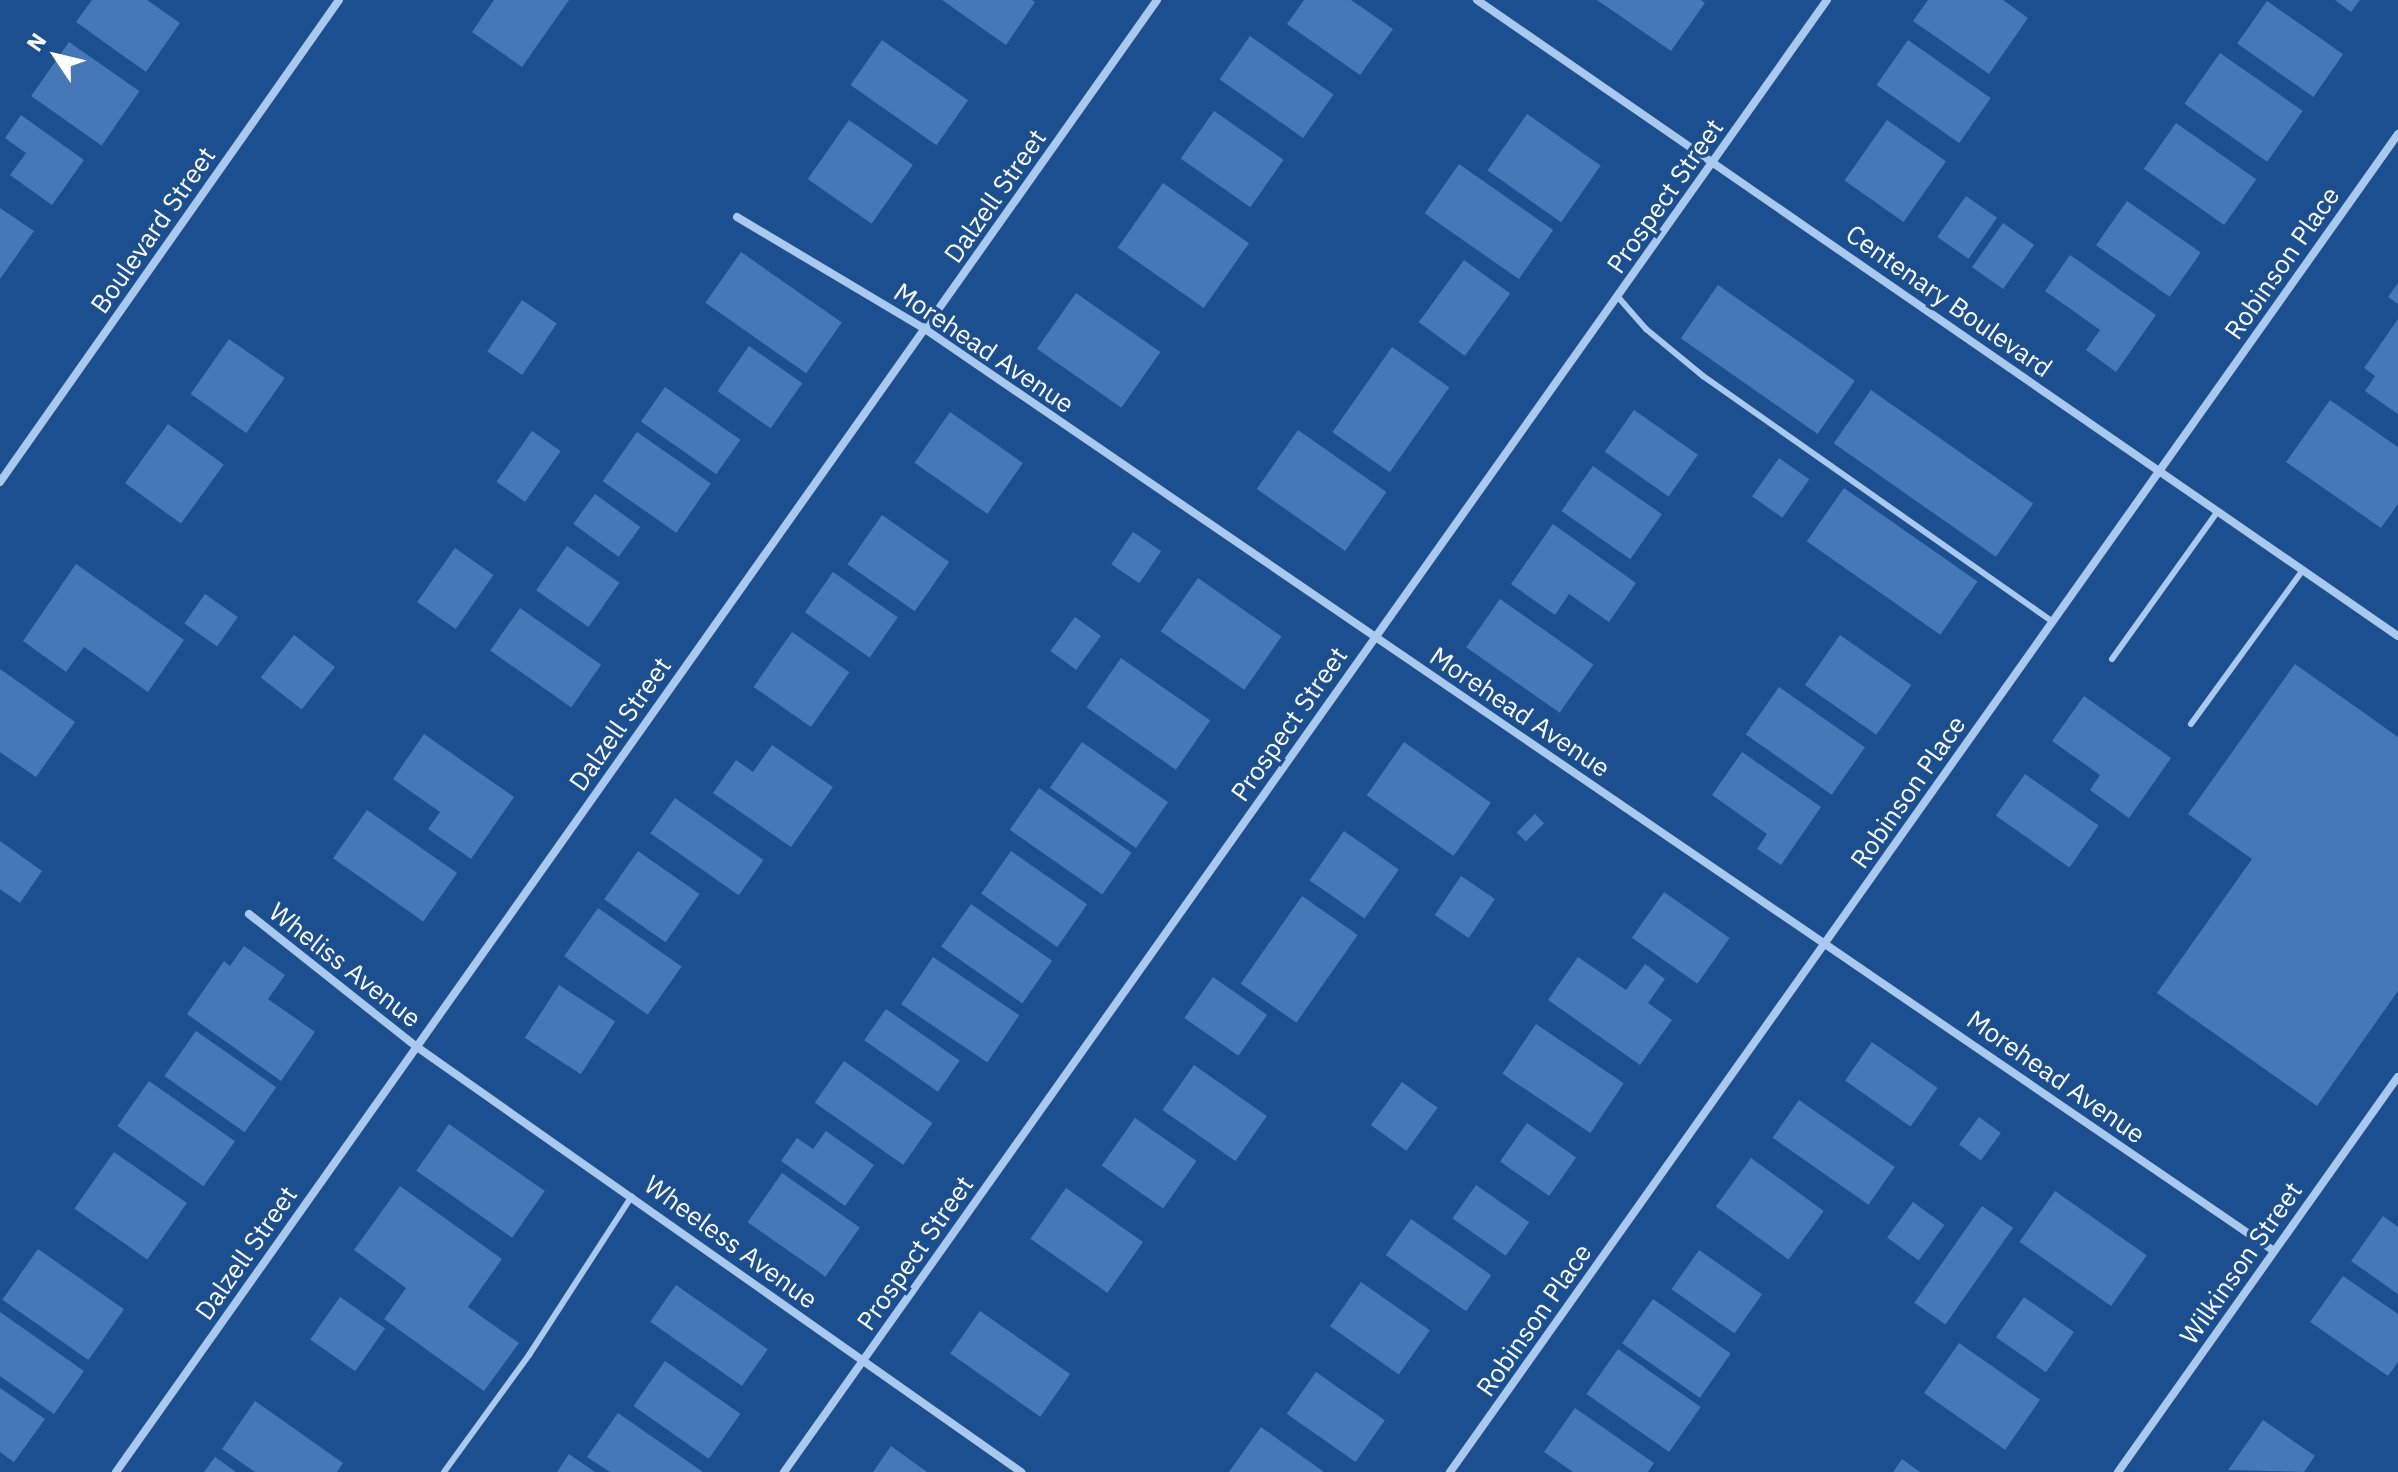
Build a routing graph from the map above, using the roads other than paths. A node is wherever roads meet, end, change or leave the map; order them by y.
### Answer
1 (339, 0) edge
2 (1157, 0) edge
3 (1477, 0) edge
4 (1827, 0) edge
5 (2398, 134) edge
6 (1713, 163) junction
7 (737, 217) dead end
8 (1618, 297) junction
9 (925, 329) junction
10 (2160, 471) junction
11 (0, 482) edge
12 (2218, 511) junction
13 (2303, 570) junction
14 (2053, 622) junction
15 (2398, 636) edge
16 (1376, 637) junction
17 (2112, 659) dead end
18 (2191, 724) dead end
19 (249, 914) dead end
20 (1827, 942) junction
21 (417, 1047) junction
22 (2398, 1077) edge
23 (632, 1196) junction
24 (2274, 1251) junction
25 (863, 1361) junction
26 (116, 1472) edge
27 (444, 1472) edge
28 (784, 1472) edge
29 (1021, 1472) edge
30 (1450, 1472) edge
31 (2118, 1472) edge

1 - 11 street, Boulevard Street
2 - 9 street, Dalzell Street
3 - 6 street, Centenary Boulevard
4 - 6 street, Prospect Street
5 - 10 street, Robinson Place
6 - 8 street, Prospect Street
6 - 10 street, Centenary Boulevard
7 - 9 street, Morehead Avenue
8 - 14 lane
8 - 16 street, Prospect Street
9 - 16 street, Morehead Avenue
9 - 21 street, Dalzell Street
10 - 12 street, Centenary Boulevard
10 - 14 street, Robinson Place
12 - 13 street, Centenary Boulevard
12 - 17 lane
13 - 15 street, Centenary Boulevard
13 - 18 lane
14 - 20 street, Robinson Place
16 - 20 street, Morehead Avenue
16 - 25 street, Prospect Street
19 - 21 street, Wheliss Avenue
20 - 24 street, Morehead Avenue
20 - 30 street, Robinson Place
21 - 23 street, Wheeless Avenue
21 - 26 street, Dalzell Street
22 - 24 street, Wilkinson Street
23 - 25 street, Wheeless Avenue
23 - 27 lane
24 - 31 street, Wilkinson Street
25 - 28 street, Prospect Street
25 - 29 street, Wheeless Avenue

